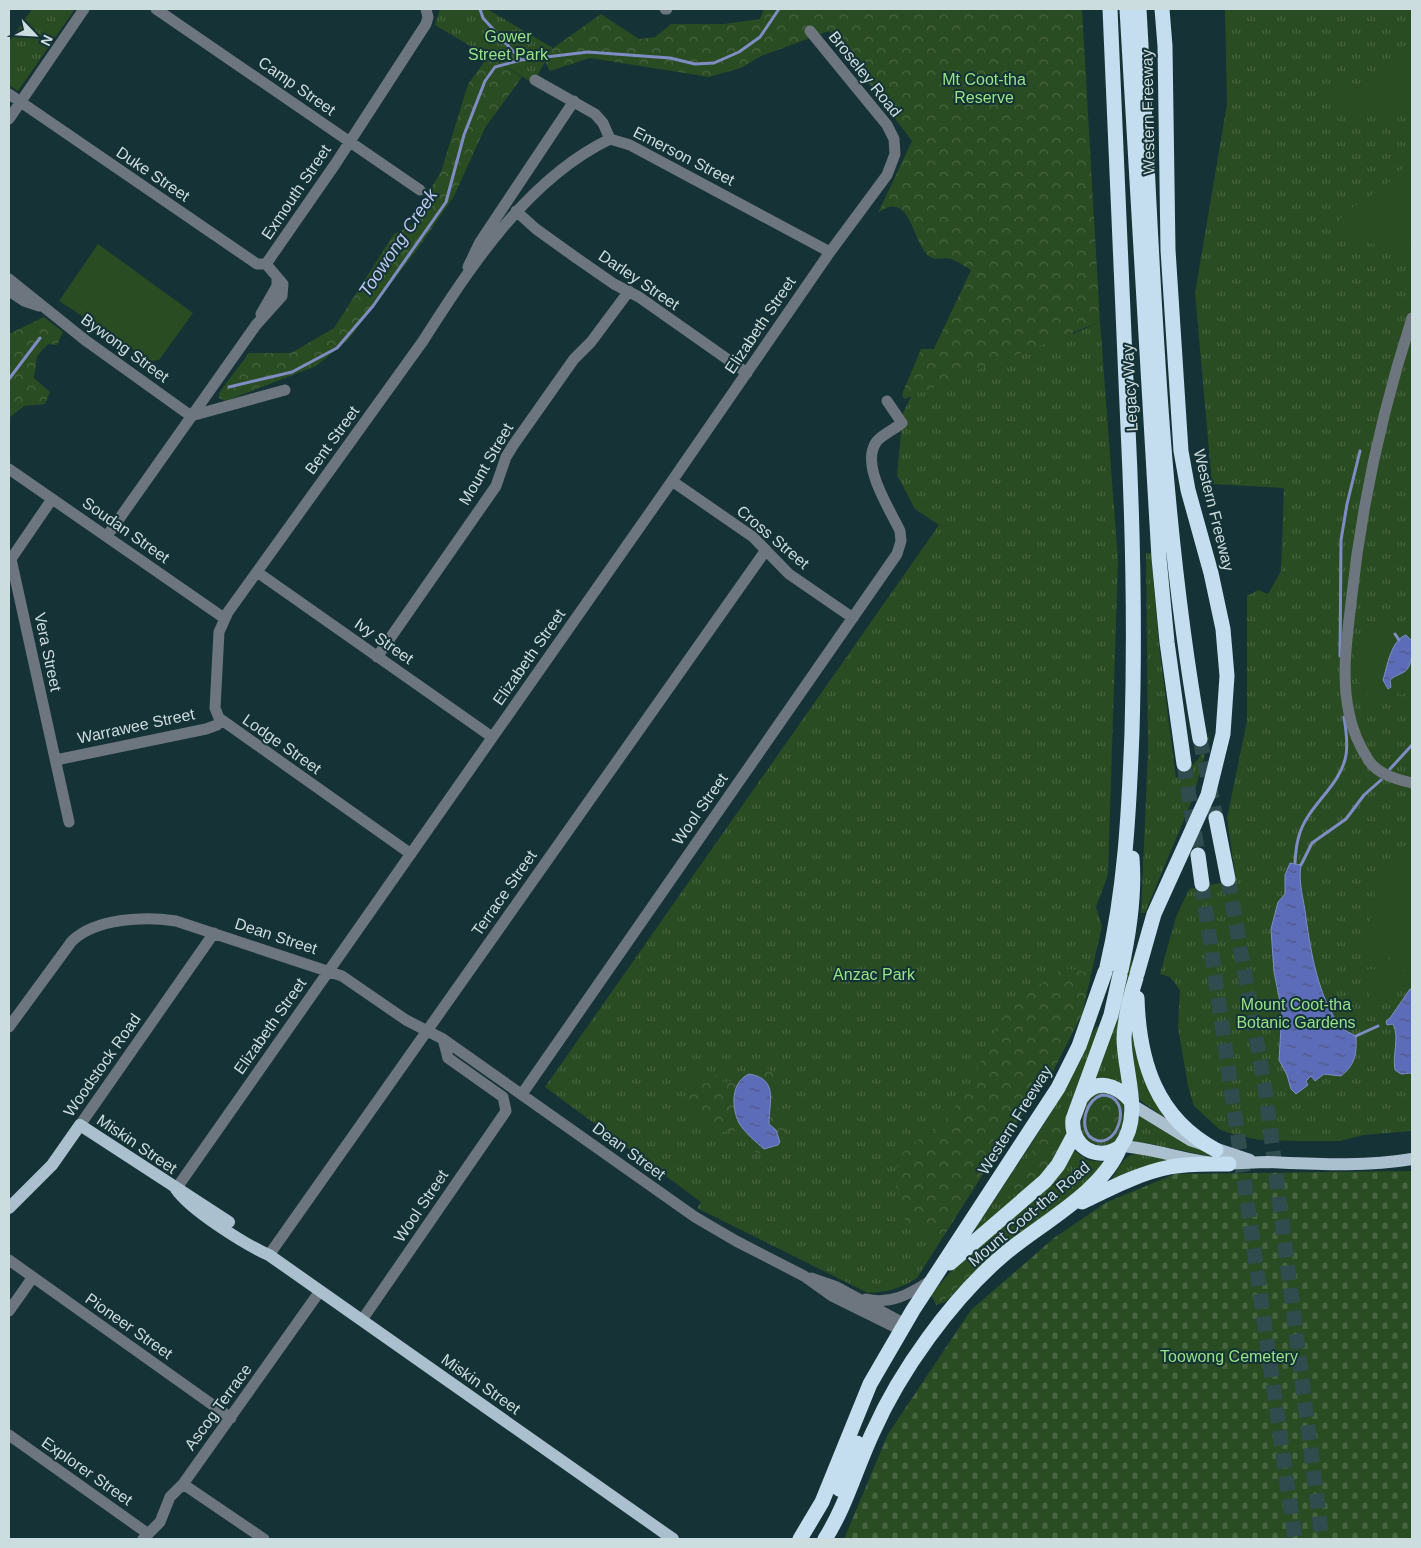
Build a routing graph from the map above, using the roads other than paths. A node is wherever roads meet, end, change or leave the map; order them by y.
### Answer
1 (84, 9) edge
2 (156, 9) edge
3 (426, 9) edge
4 (1110, 9) edge
5 (1127, 9) edge
6 (1139, 9) edge
7 (1162, 9) edge
8 (810, 31) dead end
9 (535, 80) dead end
10 (9, 94) edge
11 (574, 101) junction
12 (20, 102) junction
13 (9, 120) edge
14 (610, 139) junction
15 (894, 139) joint
16 (349, 142) junction
17 (420, 190) dead end
18 (516, 211) junction
19 (830, 252) junction
20 (266, 264) junction
21 (9, 278) edge
22 (464, 278) junction
23 (9, 290) edge
24 (629, 291) junction
25 (41, 306) junction
26 (1412, 318) edge
27 (748, 373) junction
28 (285, 390) dead end
29 (887, 401) dead end
30 (191, 416) junction
31 (9, 468) edge
32 (672, 481) junction
33 (52, 499) junction
34 (107, 536) junction
35 (766, 550) junction
36 (257, 572) junction
37 (224, 618) junction
38 (853, 618) junction
39 (377, 657) junction
40 (221, 721) junction
41 (492, 737) junction
42 (1200, 738) tunnel mouth
43 (56, 760) junction
44 (1184, 764) tunnel mouth
45 (1412, 784) edge
46 (1216, 818) tunnel mouth
47 (69, 822) dead end
48 (412, 854) junction
49 (1198, 855) tunnel mouth
50 (1228, 880) tunnel mouth
51 (1202, 884) tunnel mouth
52 (214, 933) junction
53 (329, 970) junction
54 (1113, 971) junction
55 (1136, 977) junction
56 (9, 1027) edge
57 (426, 1031) junction
58 (443, 1039) junction
59 (522, 1094) junction
60 (1131, 1103) junction
61 (1074, 1110) junction
62 (80, 1125) junction
63 (1074, 1135) junction
64 (1120, 1146) junction
65 (1216, 1150) junction
66 (1412, 1159) edge
67 (1260, 1162) junction
68 (1229, 1164) junction
69 (176, 1189) junction
70 (9, 1208) edge
71 (1055, 1214) junction
72 (269, 1256) junction
73 (9, 1260) edge
74 (804, 1276) junction
75 (33, 1277) junction
76 (934, 1278) junction
77 (320, 1291) junction
78 (854, 1295) junction
79 (9, 1311) edge
80 (871, 1311) junction
81 (362, 1320) junction
82 (900, 1333) junction
83 (231, 1418) junction
84 (9, 1435) edge
85 (183, 1484) junction
86 (845, 1502) junction
87 (145, 1536) edge
88 (264, 1539) edge
89 (673, 1539) edge
90 (800, 1539) edge
91 (813, 1539) edge
92 (824, 1539) edge
93 (834, 1539) edge

1 - 12 street
2 - 16 street, Camp Street
3 - 16 street, Exmouth Street
4 - 54 highway, Western Freeway
5 - 44 highway, Legacy Way
6 - 42 highway, Legacy Way
7 - 55 highway, Western Freeway
8 - 15 street, Broseley Road
9 - 11 street, Emerson Street
10 - 12 street, Duke Street
11 - 14 street, Emerson Street
11 - 22 street, Bent Street
12 - 13 street
12 - 20 street, Duke Street
14 - 18 street, Bent Street
14 - 19 street, Emerson Street
15 - 19 street, Elizabeth Street
16 - 17 street, Camp Street
16 - 20 street, Exmouth Street
18 - 22 street, Bent Street
18 - 24 street, Darley Street
19 - 27 street, Elizabeth Street
20 - 30 street, Duke Street
21 - 25 street, Bywong Street
22 - 36 street, Bent Street
23 - 25 street, Bywong Street
24 - 27 street, Darley Street
24 - 39 street, Mount Street
25 - 30 street, Bywong Street
26 - 45 street
27 - 32 street, Elizabeth Street
28 - 30 street
29 - 38 street, Wool Street
30 - 34 street
31 - 33 street, Soudan Street
32 - 35 street, Cross Street
32 - 41 street, Elizabeth Street
33 - 34 street, Soudan Street
33 - 43 street, Vera Street
34 - 37 street, Soudan Street
35 - 38 street, Cross Street
35 - 57 street, Terrace Street
36 - 37 street, Bent Street
36 - 39 street, Ivy Street
37 - 40 street, Lodge Street
38 - 59 street, Wool Street
39 - 41 street, Ivy Street
40 - 43 street, Warrawee Street
40 - 48 street, Lodge Street
41 - 48 street, Elizabeth Street
43 - 47 street, Vera Street
46 - 50 highway
48 - 53 street, Elizabeth Street
49 - 51 highway
52 - 53 street, Dean Street
52 - 56 street, Dean Street
52 - 62 street, Woodstock Road
53 - 57 street, Dean Street
53 - 69 street, Elizabeth Street
54 - 61 highway
54 - 76 highway, Western Freeway
55 - 60 highway, Western Freeway
55 - 65 highway
57 - 58 street, Dean Street
57 - 72 street, Terrace Street
58 - 59 street, Dean Street
58 - 81 street, Wool Street
59 - 74 street, Dean Street
60 - 61 highway
60 - 64 highway
60 - 65 main road
61 - 63 highway
62 - 69 main road, Miskin Street
62 - 70 main road, Woodstock Road
63 - 64 highway
63 - 76 highway
64 - 68 main road
64 - 71 highway, Mount Coot-tha Road
65 - 67 main road
66 - 67 main road
67 - 68 main road
68 - 71 highway
69 - 72 main road, Miskin Street
71 - 86 highway, Mount Coot-tha Road
72 - 77 main road, Miskin Street
73 - 75 street, Pioneer Street
74 - 78 street, Dean Street
74 - 80 street, Dean Street
75 - 79 street
75 - 83 street, Pioneer Street
76 - 78 street
76 - 82 highway
77 - 81 main road, Miskin Street
77 - 83 street, Ascog Terrace
78 - 80 street, Dean Street
80 - 82 street, Dean Street
81 - 89 main road, Miskin Street
82 - 90 highway
82 - 91 highway
83 - 85 street, Ascog Terrace
84 - 87 street, Explorer Street
85 - 87 street, Ascog Terrace
85 - 88 street
86 - 92 highway, Mount Coot-tha Road
86 - 93 highway

